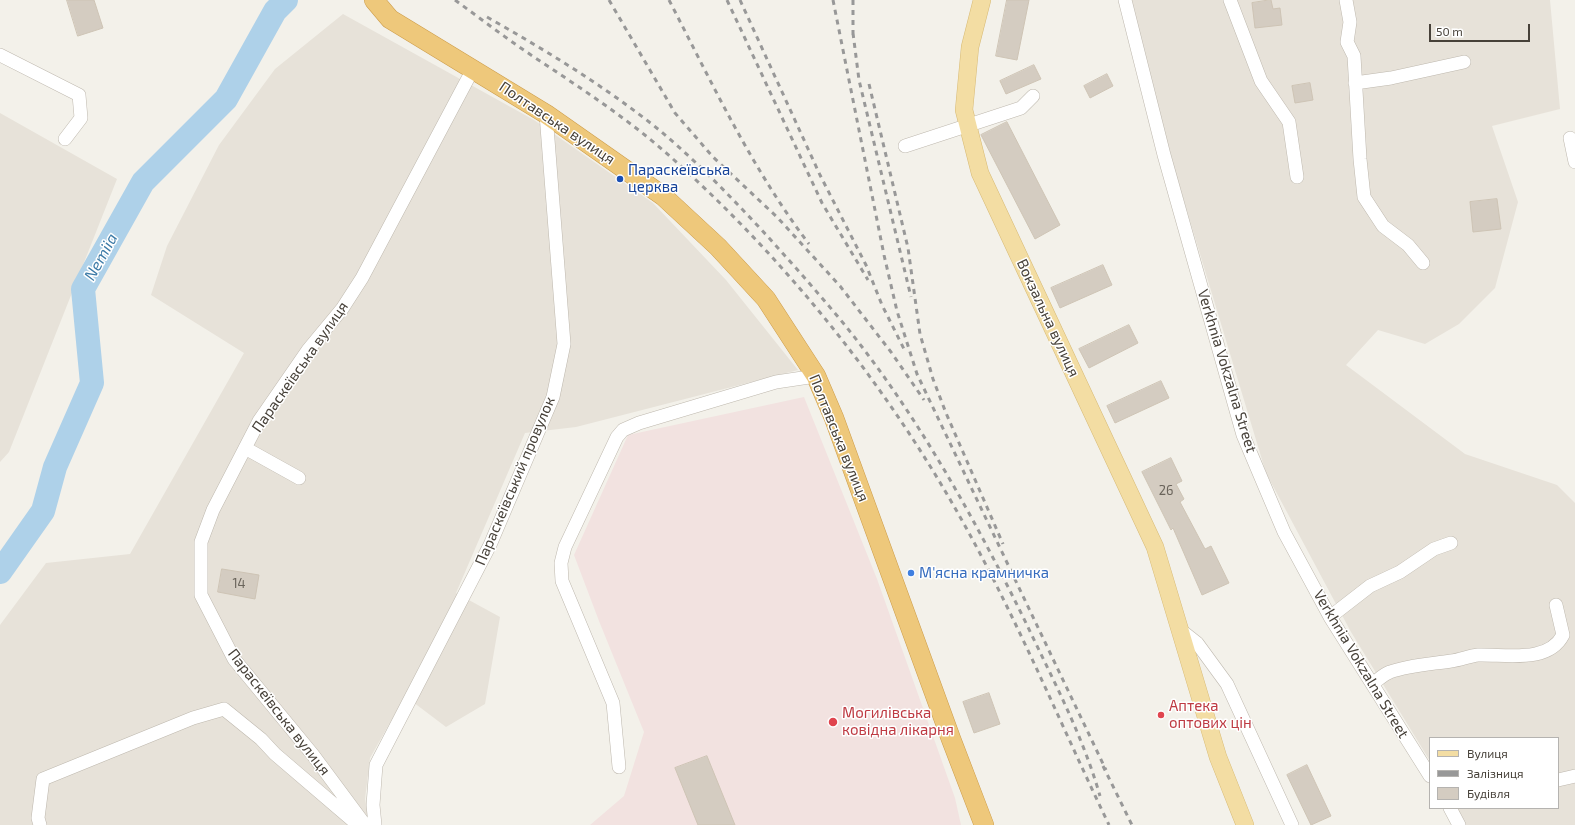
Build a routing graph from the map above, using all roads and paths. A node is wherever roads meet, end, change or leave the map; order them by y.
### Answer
1 (374, 0) edge
2 (982, 0) edge
3 (1125, 0) edge
4 (1230, 0) edge
5 (1346, 0) edge
6 (0, 55) edge
7 (1464, 62) dead end
8 (473, 69) junction
9 (1355, 83) junction
10 (1033, 96) dead end
11 (546, 114) junction
12 (968, 124) junction
13 (1570, 138) dead end
14 (65, 139) dead end
15 (905, 146) dead end
16 (1575, 162) edge
17 (1297, 177) dead end
18 (1423, 263) dead end
19 (816, 376) junction
20 (245, 448) junction
21 (299, 478) dead end
22 (1451, 543) dead end
23 (1556, 605) dead end
24 (1330, 617) junction
25 (1178, 628) junction
26 (1372, 684) junction
27 (619, 767) dead end
28 (1429, 774) edge
29 (1575, 776) edge
30 (1559, 780) edge
31 (1453, 809) edge
32 (40, 825) edge
33 (358, 825) edge
34 (365, 825) edge
35 (375, 825) edge
36 (984, 825) edge
37 (1245, 825) edge
38 (1292, 825) edge
39 (1459, 825) edge

1 - 8 highway, Полтавська вулиця
2 - 12 main road, Вокзальна вулиця
3 - 24 street, Verkhnia Vokzalna Street
4 - 17 street
5 - 9 street
6 - 14 street
7 - 9 street
8 - 11 highway, Полтавська вулиця
8 - 20 street, Параскеївська вулиця
9 - 18 street
10 - 12 street
11 - 19 highway, Полтавська вулиця
11 - 35 street, Параскеївський провулок
12 - 15 street
12 - 25 main road, Вокзальна вулиця
13 - 16 street
19 - 27 street
19 - 36 highway, Полтавська вулиця
20 - 21 street
20 - 34 street, Параскеївська вулиця
22 - 24 street
23 - 26 street
24 - 26 street, Verkhnia Vokzalna Street
25 - 37 main road, Вокзальна вулиця
25 - 38 street
26 - 28 street, Verkhnia Vokzalna Street
29 - 30 street
31 - 39 street
32 - 33 street

